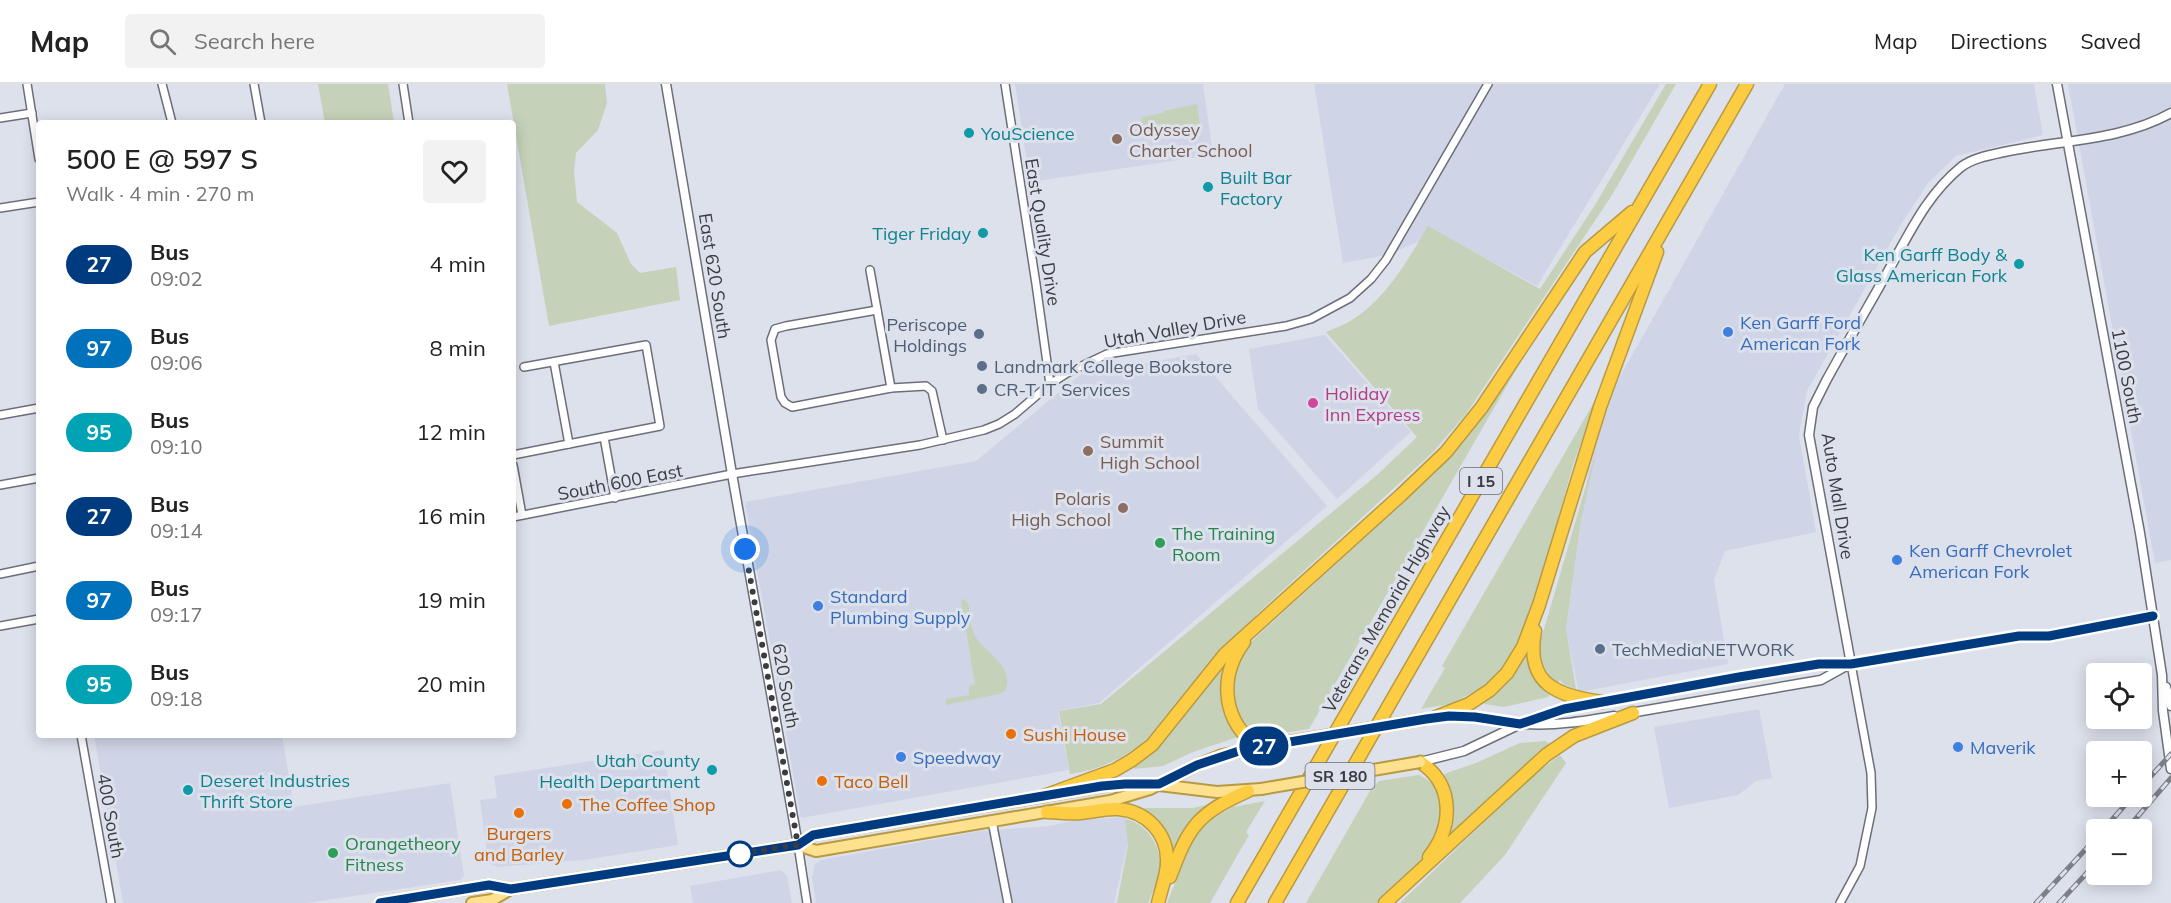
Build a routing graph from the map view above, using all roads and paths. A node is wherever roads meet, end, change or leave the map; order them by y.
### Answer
1 (27, 84) edge
2 (162, 84) edge
3 (254, 84) edge
4 (403, 84) edge
5 (666, 84) edge
6 (1005, 84) edge
7 (1488, 84) edge
8 (1710, 84) edge
9 (1747, 84) edge
10 (2057, 84) edge
11 (32, 113) junction
12 (2171, 113) edge
13 (0, 118) edge
14 (171, 120) edge
15 (260, 120) edge
16 (409, 120) edge
17 (36, 139) edge
18 (2068, 141) junction
19 (36, 202) edge
20 (1640, 205) junction
21 (0, 208) edge
22 (1669, 220) junction
23 (870, 270) dead end
24 (877, 310) junction
25 (554, 362) junction
26 (524, 367) dead end
27 (1050, 384) junction
28 (891, 388) junction
29 (36, 409) edge
30 (0, 416) edge
31 (604, 437) junction
32 (943, 440) junction
33 (569, 444) junction
34 (516, 454) edge
35 (732, 474) junction
36 (36, 479) edge
37 (516, 482) edge
38 (0, 485) edge
39 (615, 498) junction
40 (522, 515) junction
41 (516, 516) edge
42 (36, 567) edge
43 (0, 574) edge
44 (1539, 605) junction
45 (2153, 616) junction
46 (36, 620) edge
47 (0, 626) edge
48 (1254, 629) junction
49 (1851, 664) junction
50 (2162, 675) junction
51 (1602, 702) junction
52 (2171, 706) edge
53 (1633, 713) junction
54 (1431, 718) junction
55 (1520, 724) junction
56 (82, 738) edge
57 (1259, 747) junction
58 (1420, 762) junction
59 (2171, 769) edge
60 (1159, 784) junction
61 (1248, 791) junction
62 (1044, 796) junction
63 (1047, 812) junction
64 (992, 820) junction
65 (798, 845) junction
66 (1417, 873) junction
67 (511, 889) junction
68 (111, 903) edge
69 (380, 903) edge
70 (472, 903) edge
71 (807, 903) edge
72 (1008, 903) edge
73 (1158, 903) edge
74 (1237, 903) edge
75 (1275, 903) edge
76 (1385, 903) edge
77 (1840, 903) edge

1 - 11 street
2 - 14 street
3 - 15 street
4 - 16 street
5 - 35 street, East 620 South
6 - 27 street, East Quality Drive
7 - 27 street, Utah Valley Drive
8 - 20 highway, Veterans Memorial Highway / I 15
9 - 22 highway, I 15
10 - 18 street, 1100 South
11 - 13 street
11 - 17 street
12 - 18 street, Auto Mall Drive
18 - 45 street, 1100 South
18 - 49 street, Auto Mall Drive
19 - 21 street
20 - 48 highway
20 - 74 highway, Veterans Memorial Highway / I 15
22 - 44 highway
22 - 75 highway, I 15
23 - 24 street
24 - 28 street
24 - 28 street
25 - 26 street
25 - 31 street
25 - 33 street
27 - 32 street, Utah Valley Drive
28 - 32 street
29 - 30 street
31 - 33 street
31 - 39 street
32 - 35 street, Utah Valley Drive
33 - 34 street
35 - 39 street, South 600 East
35 - 65 street, 620 South
36 - 38 street
37 - 40 street
39 - 40 street, South 600 East
40 - 41 street, South 600 East
42 - 43 street
44 - 51 highway
44 - 54 highway
45 - 49 street
45 - 50 street, 1100 South
46 - 47 street
48 - 57 highway
48 - 62 highway
49 - 51 street, SR 180
49 - 53 street, SR 180
49 - 77 street, Auto Mall Drive
50 - 52 street, 1100 South
50 - 59 street, 1100 South
51 - 55 street, SR 180
53 - 55 street, SR 180
53 - 66 highway
54 - 55 street, SR 180
54 - 57 main road, SR 180, bridge
55 - 58 street, SR 180
56 - 68 street, 400 South
57 - 60 main road, SR 180
58 - 61 main road, SR 180, bridge
58 - 66 highway
60 - 61 main road, SR 180
60 - 62 main road, SR 180
60 - 63 main road, SR 180
61 - 73 highway
62 - 65 main road, SR 180
63 - 64 main road, SR 180
63 - 73 highway
64 - 65 main road, SR 180
64 - 72 street
65 - 67 main road, SR 180
65 - 71 street, 620 South
66 - 76 highway
67 - 69 main road, SR 180
67 - 70 main road, SR 180

